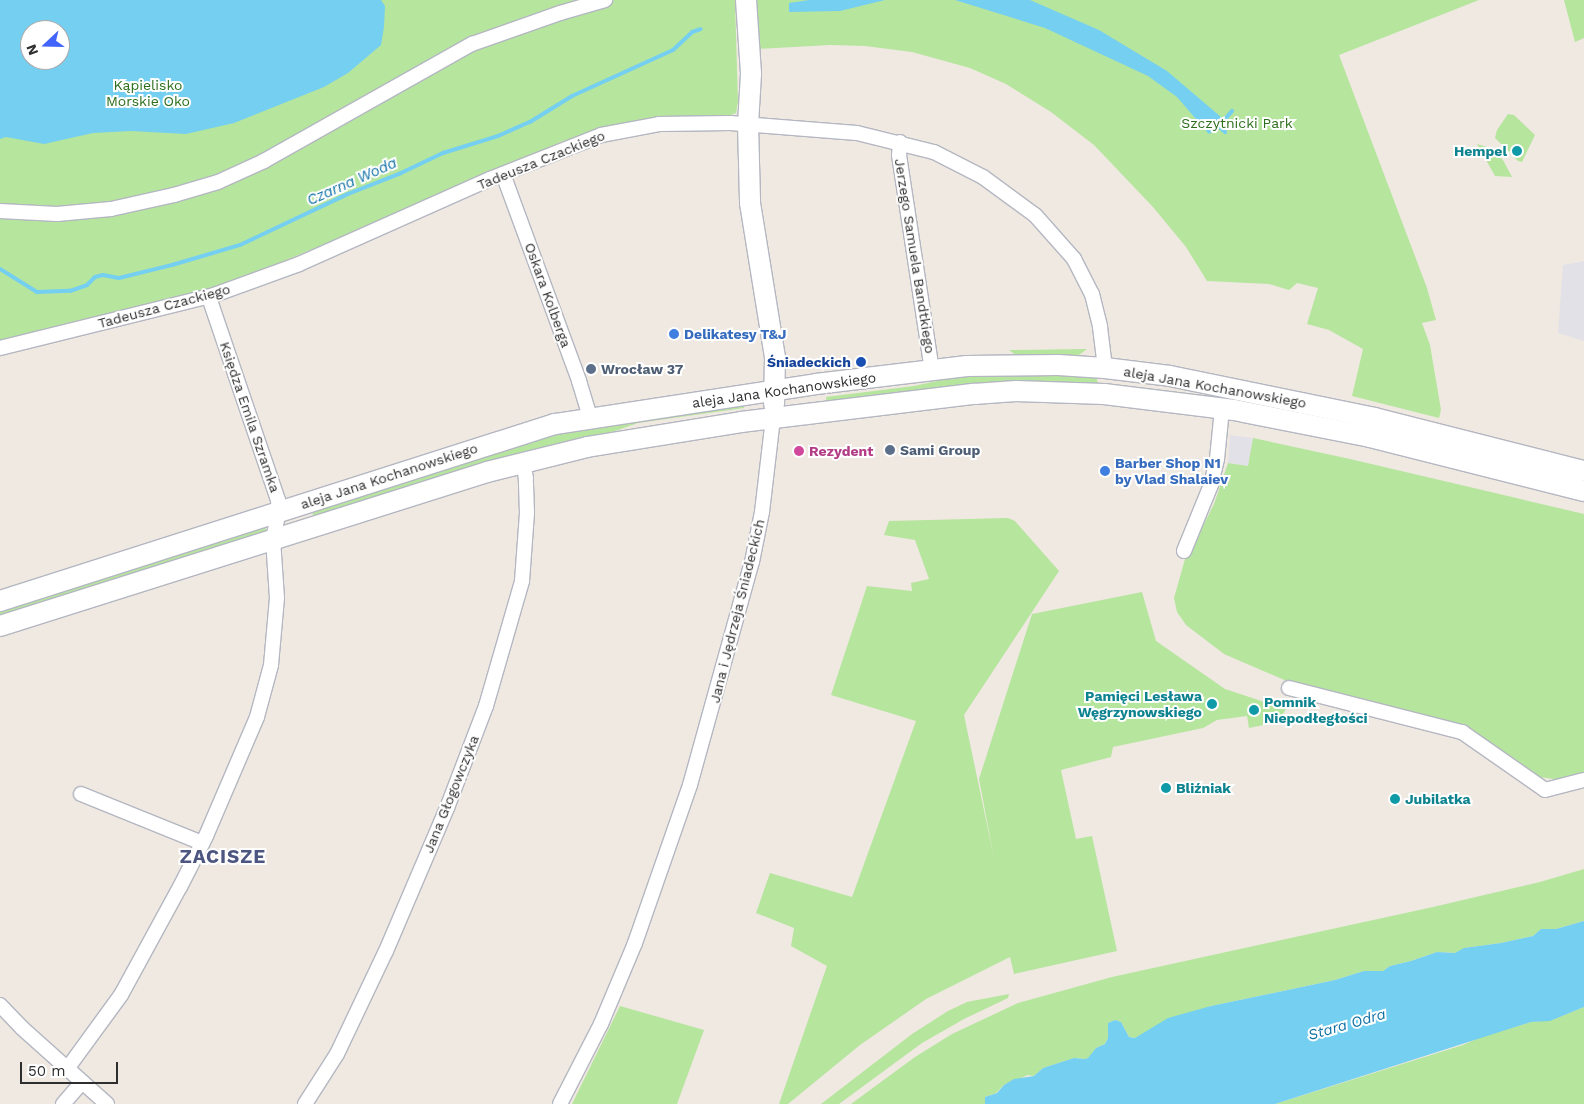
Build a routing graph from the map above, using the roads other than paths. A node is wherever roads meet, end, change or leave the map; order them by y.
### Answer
1 (605, 0) edge
2 (746, 0) edge
3 (748, 124) junction
4 (900, 142) junction
5 (503, 174) junction
6 (0, 211) edge
7 (209, 297) junction
8 (0, 348) edge
9 (1105, 368) junction
10 (932, 370) junction
11 (776, 390) junction
12 (1104, 394) junction
13 (1222, 409) junction
14 (590, 417) junction
15 (772, 418) junction
16 (523, 462) junction
17 (1584, 471) edge
18 (1584, 491) edge
19 (279, 511) junction
20 (273, 539) junction
21 (1184, 551) dead end
22 (0, 601) edge
23 (0, 626) edge
24 (1289, 688) dead end
25 (1584, 780) edge
26 (81, 794) dead end
27 (202, 843) junction
28 (0, 1005) edge
29 (67, 1069) junction
30 (82, 1082) junction
31 (63, 1104) edge
32 (107, 1104) edge
33 (306, 1104) edge
34 (560, 1104) edge

1 - 6 street
2 - 3 main road, Jana i Jędrzeja Śniadeckich
3 - 4 street, Tadeusza Czackiego
3 - 5 street, Tadeusza Czackiego
3 - 11 main road, Jana i Jędrzeja Śniadeckich
4 - 9 street, Tadeusza Czackiego
4 - 10 street, Jerzego Samuela Bandtkiego
5 - 7 street, Tadeusza Czackiego
5 - 14 street, Oskara Kolberga
7 - 8 street, Tadeusza Czackiego
7 - 19 street, Księdza Emila Szramka
9 - 10 main road, aleja Jana Kochanowskiego
9 - 12 main road
9 - 17 main road, aleja Jana Kochanowskiego
10 - 11 main road, aleja Jana Kochanowskiego
11 - 14 main road, aleja Jana Kochanowskiego
11 - 15 main road, Jana i Jędrzeja Śniadeckich
12 - 13 main road, aleja Jana Kochanowskiego
12 - 15 main road, aleja Jana Kochanowskiego
13 - 18 main road, aleja Jana Kochanowskiego
13 - 21 street
14 - 19 main road, aleja Jana Kochanowskiego
15 - 16 main road, aleja Jana Kochanowskiego
15 - 34 street, Jana i Jędrzeja Śniadeckich
16 - 20 main road, aleja Jana Kochanowskiego
16 - 33 street, Jana Głogowczyka
19 - 20 street, Księdza Emila Szramka
19 - 22 main road, aleja Jana Kochanowskiego
20 - 23 main road, aleja Jana Kochanowskiego
20 - 27 street, Księdza Emila Szramka
24 - 25 street
26 - 27 street
27 - 29 street, Księdza Emila Szramka
28 - 29 street
29 - 30 street
30 - 31 street
30 - 32 street

